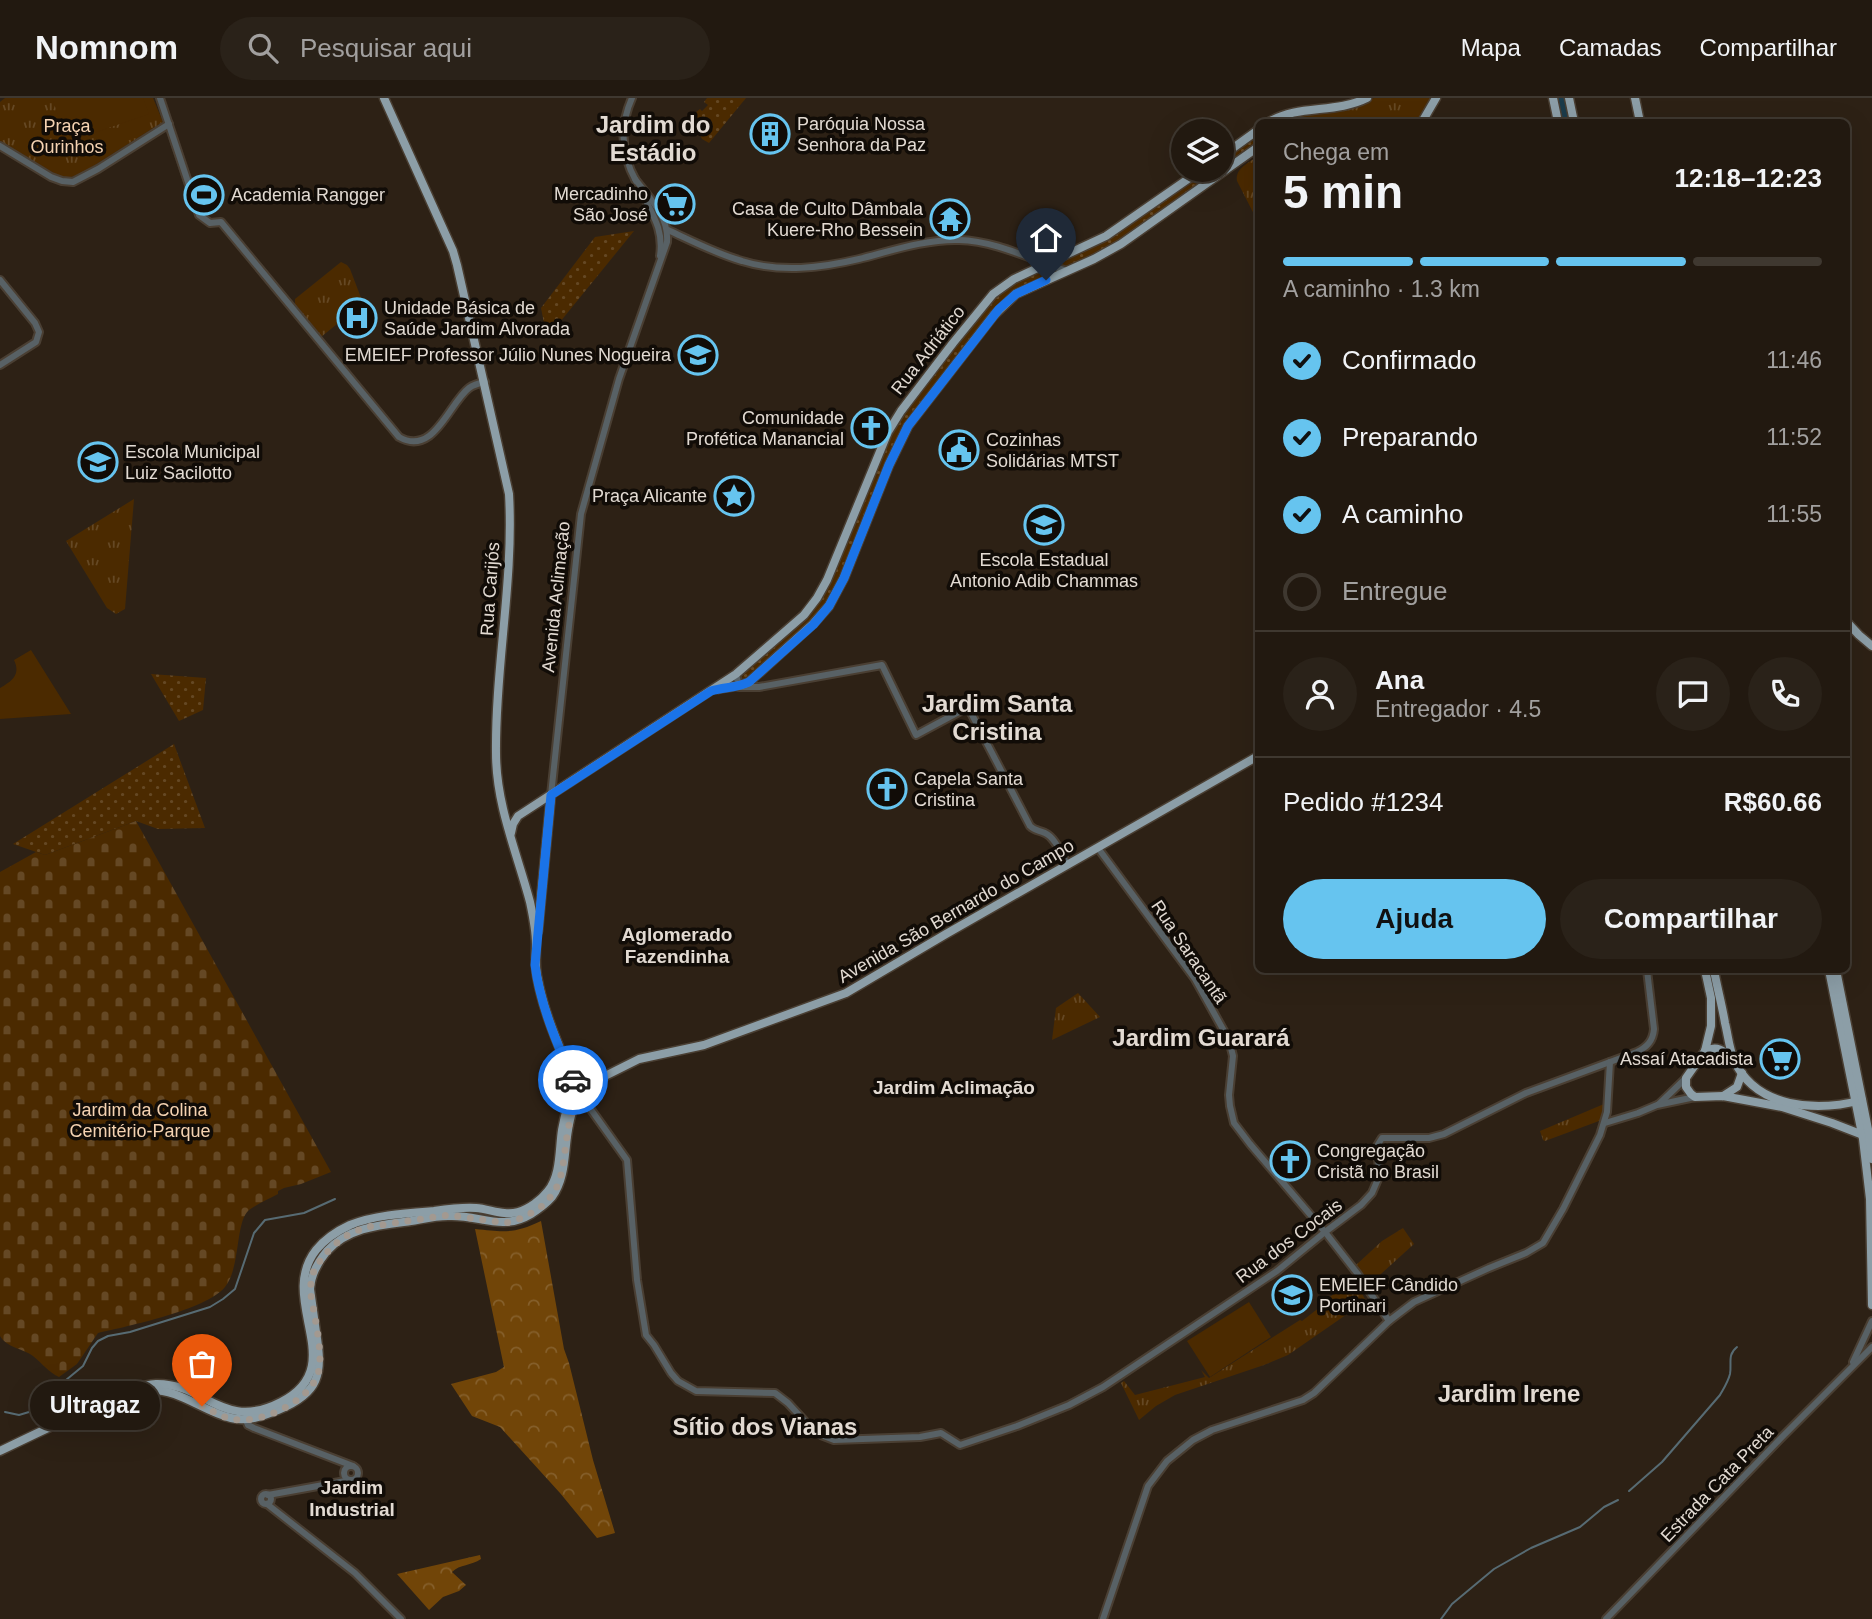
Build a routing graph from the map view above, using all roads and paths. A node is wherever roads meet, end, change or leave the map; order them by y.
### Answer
1 (160, 98) edge
2 (384, 98) edge
3 (632, 98) edge
4 (1367, 98) edge
5 (1436, 98) edge
6 (1553, 98) edge
7 (1569, 98) edge
8 (1635, 98) edge
9 (1275, 119) edge
10 (1424, 119) edge
11 (1557, 119) edge
12 (1573, 119) edge
13 (1639, 119) edge
14 (169, 124) junction
15 (1255, 132) edge
16 (0, 146) edge
17 (1234, 147) edge
18 (1255, 149) edge
19 (635, 179) junction
20 (1184, 182) edge
21 (1132, 218) junction
22 (1117, 229) junction
23 (668, 230) junction
24 (1143, 230) junction
25 (1121, 244) junction
26 (1051, 262) junction
27 (659, 265) junction
28 (1068, 271) junction
29 (0, 280) edge
30 (0, 365) edge
31 (485, 382) junction
32 (1850, 625) edge
33 (1872, 646) edge
34 (737, 681) junction
35 (749, 682) junction
36 (768, 685) junction
37 (711, 691) junction
38 (1255, 758) edge
39 (551, 795) junction
40 (503, 805) junction
41 (518, 816) junction
42 (510, 836) junction
43 (1098, 848) junction
44 (1068, 865) junction
45 (543, 887) junction
46 (526, 889) junction
47 (536, 944) junction
48 (1647, 973) edge
49 (1706, 973) edge
50 (1715, 973) edge
51 (1830, 973) edge
52 (1837, 973) edge
53 (1705, 1051) junction
54 (1734, 1059) junction
55 (1610, 1062) junction
56 (1742, 1073) junction
57 (1686, 1078) junction
58 (576, 1087) junction
59 (1723, 1096) junction
60 (1695, 1097) junction
61 (1872, 1098) edge
62 (1859, 1101) junction
63 (1657, 1105) junction
64 (1837, 1106) junction
65 (1605, 1123) junction
66 (1832, 1123) junction
67 (1866, 1134) junction
68 (1872, 1159) edge
69 (1871, 1199) edge
70 (1325, 1232) junction
71 (1872, 1305) edge
72 (1389, 1321) junction
73 (1872, 1321) edge
74 (1864, 1337) junction
75 (1871, 1348) edge
76 (1849, 1370) junction
77 (245, 1416) junction
78 (0, 1444) edge
79 (13, 1444) junction
80 (0, 1451) edge
81 (333, 1458) junction
82 (353, 1466) junction
83 (345, 1471) junction
84 (351, 1480) junction
85 (328, 1484) junction
86 (401, 1619) edge
87 (1103, 1619) edge
88 (1606, 1619) edge

1 - 14 street
2 - 31 main road, Rua Carijós
3 - 19 street
4 - 9 main road
5 - 10 main road
6 - 11 main road
7 - 12 main road
8 - 13 main road
14 - 16 street
14 - 31 street
15 - 17 main road
18 - 24 main road, Rua Adriático
19 - 23 street
19 - 27 street, Avenida Aclimação
20 - 21 main road, Rua Adriático
21 - 22 main road, Rua Adriático
21 - 24 main road
22 - 25 main road
22 - 26 main road, Rua Adriático
23 - 26 street
23 - 27 street, Avenida Aclimação
24 - 25 main road, Rua Adriático
25 - 28 main road, Rua Adriático
26 - 28 street
26 - 34 main road, Rua Adriático
27 - 39 street, Avenida Aclimação
28 - 35 main road, Rua Adriático
29 - 30 street
31 - 40 main road, Rua Carijós
32 - 33 main road
34 - 35 main road, Rua Adriático
34 - 36 street
34 - 37 main road, Rua Adriático
34 - 37 main road, Rua Adriático
35 - 36 street
36 - 44 street
37 - 39 main road, Rua Adriático
38 - 43 main road, Avenida São Bernardo do Campo
39 - 41 main road, Rua Adriático
39 - 45 main road, Avenida Aclimação
40 - 41 main road
40 - 42 main road, Rua Carijós
41 - 42 main road
42 - 46 main road, Rua Carijós
43 - 44 main road, Avenida São Bernardo do Campo
43 - 70 street, Rua Saracantã
44 - 58 main road, Avenida São Bernardo do Campo
45 - 46 main road
45 - 47 main road, Avenida Aclimação
46 - 47 main road, Rua Carijós
47 - 58 main road, Rua Carijós
48 - 55 street, Rua dos Cocais
49 - 53 main road
50 - 54 main road
51 - 62 main road
52 - 62 main road
53 - 54 main road
53 - 57 main road
54 - 56 main road
55 - 65 street
55 - 70 street, Rua dos Cocais
56 - 59 main road
56 - 64 main road
57 - 60 main road
57 - 63 street
58 - 70 street, Rua dos Cocais
58 - 77 main road
59 - 60 main road
59 - 66 main road
60 - 63 street
61 - 62 street
62 - 64 main road
62 - 67 main road
63 - 65 street
64 - 66 main road
65 - 72 street
66 - 67 main road
67 - 68 main road
67 - 69 main road
69 - 71 main road
70 - 72 street, Rua Saracantã
72 - 87 street
73 - 74 street, Estrada Cata Preta
74 - 75 street
74 - 76 street, Estrada Cata Preta
75 - 76 street, Estrada Cata Preta
76 - 88 street, Estrada Cata Preta
77 - 79 main road
77 - 81 street
78 - 79 main road
79 - 80 main road
81 - 82 street
81 - 83 street
82 - 83 street
82 - 84 street
83 - 84 street
83 - 85 street
84 - 85 street
85 - 86 street

